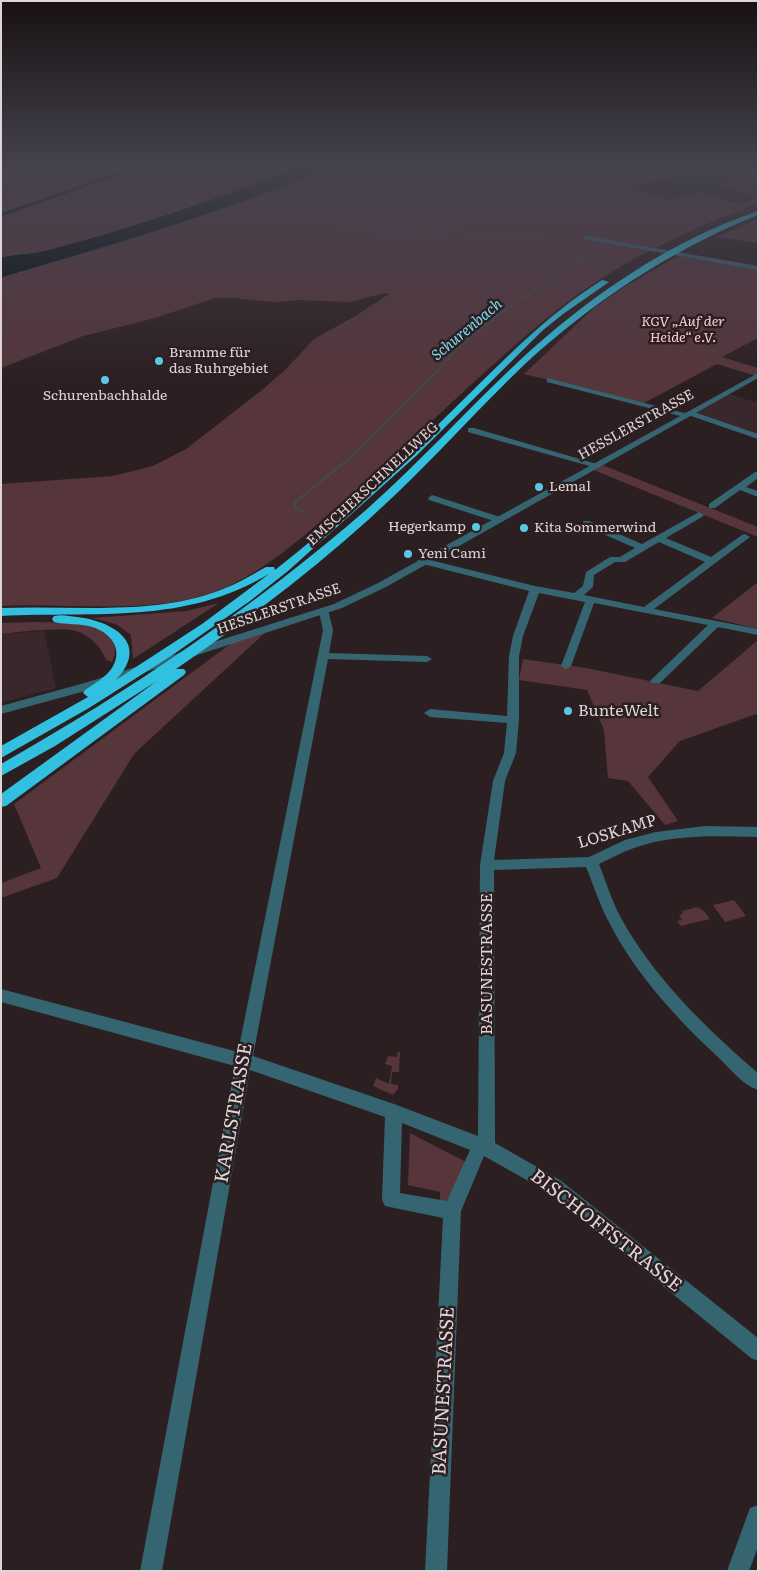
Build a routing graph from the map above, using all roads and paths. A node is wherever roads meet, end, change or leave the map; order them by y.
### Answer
1 (600, 240) edge
2 (684, 240) edge
3 (688, 240) edge
4 (666, 251) junction
5 (758, 268) edge
6 (625, 271) dead end
7 (609, 280) dead end
8 (758, 375) edge
9 (550, 380) dead end
10 (686, 414) junction
11 (471, 430) dead end
12 (758, 436) edge
13 (596, 465) junction
14 (758, 474) edge
15 (739, 487) junction
16 (758, 494) edge
17 (432, 498) dead end
18 (712, 506) dead end
19 (699, 515) dead end
20 (497, 519) junction
21 (586, 523) dead end
22 (658, 538) junction
23 (745, 538) dead end
24 (318, 539) junction
25 (642, 548) junction
26 (422, 561) junction
27 (712, 561) junction
28 (535, 589) junction
29 (577, 596) junction
30 (591, 599) junction
31 (258, 605) junction
32 (646, 610) junction
33 (1, 612) edge
34 (324, 612) junction
35 (1, 620) edge
36 (716, 623) junction
37 (758, 632) edge
38 (322, 656) junction
39 (427, 659) dead end
40 (566, 666) dead end
41 (656, 681) dead end
42 (1, 710) edge
43 (430, 713) dead end
44 (513, 720) junction
45 (1, 747) edge
46 (1, 753) edge
47 (1, 771) edge
48 (1, 802) edge
49 (758, 832) edge
50 (591, 862) junction
51 (487, 865) junction
52 (1, 995) edge
53 (245, 1061) junction
54 (758, 1082) edge
55 (394, 1112) junction
56 (483, 1147) junction
57 (452, 1211) junction
58 (758, 1351) edge
59 (758, 1516) edge
60 (151, 1571) edge
61 (436, 1571) edge
62 (738, 1571) edge

1 - 5 street
2 - 4 highway, EMSCHERSCHNELLWEG
3 - 4 highway, EMSCHERSCHNELLWEG
4 - 6 highway, EMSCHERSCHNELLWEG
4 - 31 highway, EMSCHERSCHNELLWEG
7 - 24 highway, EMSCHERSCHNELLWEG
8 - 10 street, HESSLERSTRASSE
9 - 10 street
10 - 12 street
10 - 13 street, HESSLERSTRASSE
11 - 13 street
13 - 20 street, HESSLERSTRASSE
14 - 15 street
15 - 16 street
15 - 18 street
17 - 20 street
19 - 22 street
20 - 26 street, HESSLERSTRASSE
21 - 25 street
22 - 25 street
22 - 27 street
23 - 27 street
24 - 33 highway
24 - 46 highway, EMSCHERSCHNELLWEG
25 - 29 street
26 - 28 street
26 - 34 street, HESSLERSTRASSE
27 - 32 street
28 - 29 street
28 - 44 street
29 - 30 street
30 - 32 street
30 - 40 street
31 - 47 highway, EMSCHERSCHNELLWEG
31 - 48 highway
32 - 36 street
34 - 38 street, KARLSTRASSE
34 - 42 street, HESSLERSTRASSE
35 - 45 highway
36 - 37 street
36 - 41 street
38 - 39 street
38 - 53 street, KARLSTRASSE
43 - 44 street
44 - 51 street, BASUNESTRASSE
49 - 50 street, LOSKAMP
50 - 51 street, LOSKAMP
50 - 54 street
51 - 56 street, BASUNESTRASSE
52 - 53 street, BISCHOFFSTRASSE
53 - 55 street, BISCHOFFSTRASSE
53 - 60 street, KARLSTRASSE
55 - 56 street, BISCHOFFSTRASSE
55 - 57 street
56 - 57 street, BASUNESTRASSE
56 - 58 street, BISCHOFFSTRASSE
57 - 61 street, BASUNESTRASSE
59 - 62 street

